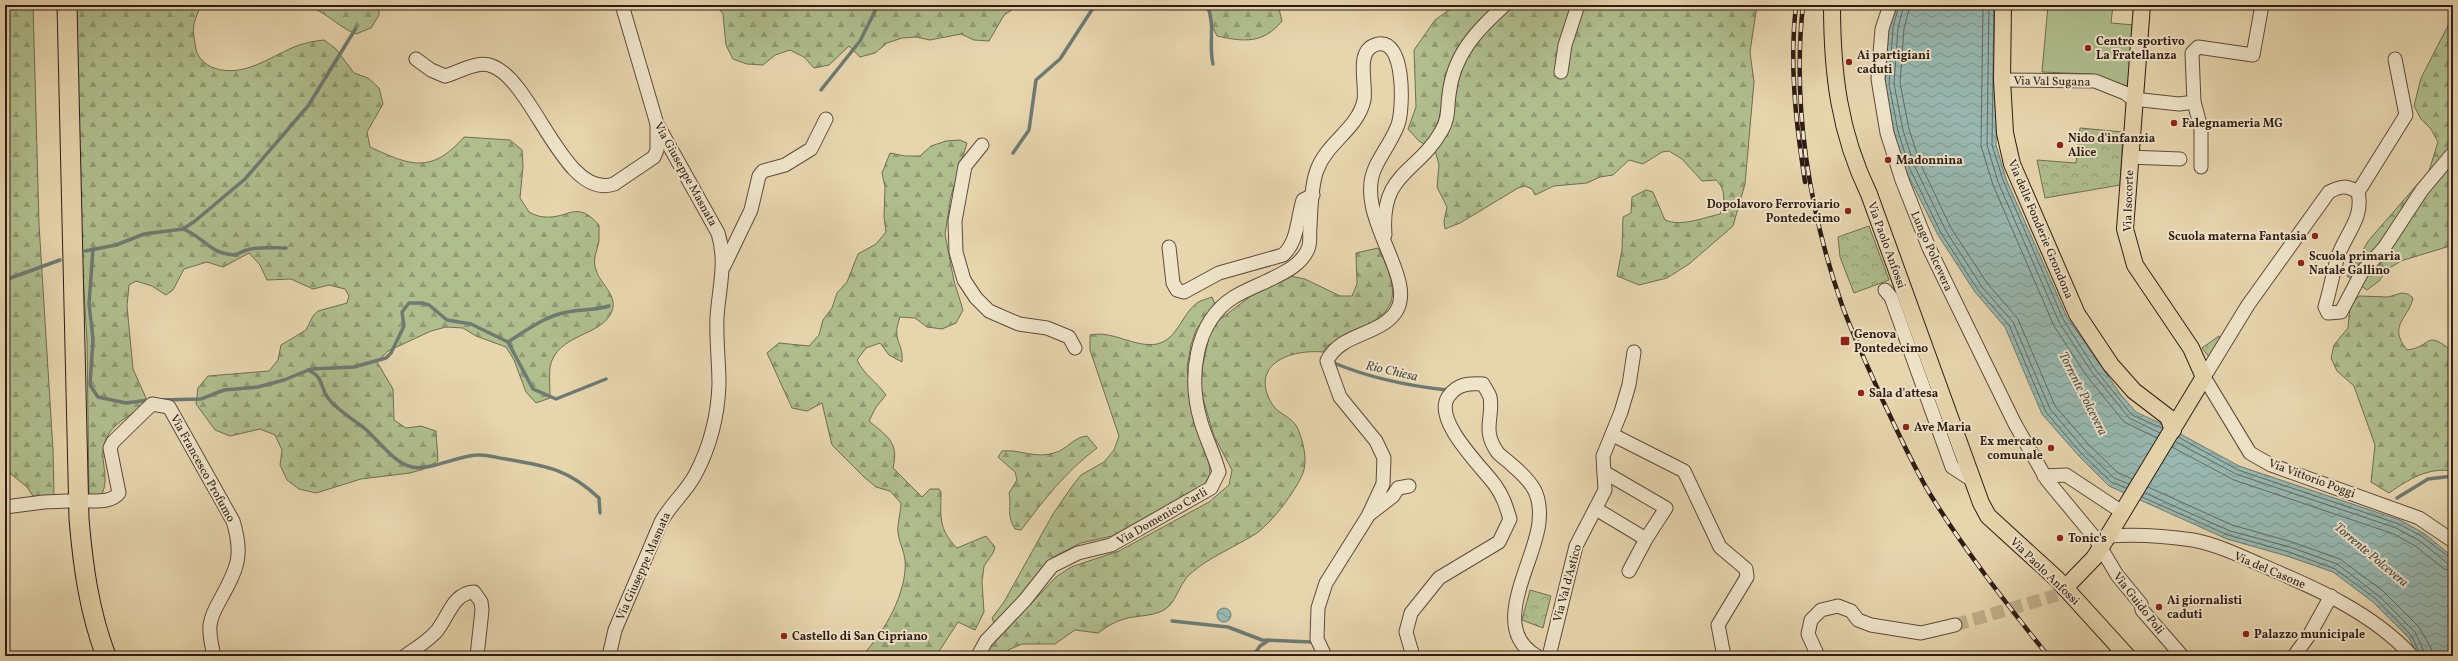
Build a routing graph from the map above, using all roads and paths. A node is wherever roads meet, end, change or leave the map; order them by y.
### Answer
1 (67, 5) edge
2 (622, 5) edge
3 (1505, 5) edge
4 (1578, 5) edge
5 (1832, 5) edge
6 (1890, 5) edge
7 (2003, 5) edge
8 (2142, 5) edge
9 (2262, 5) edge
10 (416, 59) dead end
11 (2395, 59) dead end
12 (1560, 72) dead end
13 (2002, 80) junction
14 (2134, 99) junction
15 (2194, 102) junction
16 (826, 119) dead end
17 (657, 124) junction
18 (982, 145) dead end
19 (2453, 153) edge
20 (2129, 157) junction
21 (2180, 160) dead end
22 (2201, 167) dead end
23 (2358, 192) junction
24 (1313, 195) junction
25 (1169, 247) dead end
26 (1386, 249) junction
27 (723, 268) junction
28 (1885, 290) dead end
29 (1075, 348) dead end
30 (1634, 352) dead end
31 (2204, 377) junction
32 (2170, 423) junction
33 (1613, 435) junction
34 (1604, 472) junction
35 (2046, 478) junction
36 (1972, 480) junction
37 (1409, 486) dead end
38 (68, 501) dead end
39 (88, 501) dead end
40 (5, 507) edge
41 (1596, 509) junction
42 (2122, 512) junction
43 (1368, 516) junction
44 (1646, 539) junction
45 (2453, 541) edge
46 (2101, 547) junction
47 (1629, 571) dead end
48 (2061, 591) junction
49 (2332, 596) junction
50 (1955, 625) tunnel mouth
51 (106, 656) edge
52 (214, 656) edge
53 (405, 656) edge
54 (477, 656) edge
55 (609, 656) edge
56 (978, 656) edge
57 (1325, 656) edge
58 (1413, 656) edge
59 (1537, 656) edge
60 (1549, 656) edge
61 (1724, 656) edge
62 (1818, 656) edge
63 (2127, 656) edge
64 (2182, 656) edge
65 (2294, 656) edge
66 (2412, 656) edge

1 - 51 highway
2 - 17 street, Via Giuseppe Masnata
3 - 26 street
4 - 12 street
5 - 36 main road, Via Paolo Anfossi
6 - 35 street, Lungo Polcevera
7 - 13 main road, Via delle Fonderie Grondona
8 - 14 main road, Via Isocorte
9 - 15 street
10 - 17 street
11 - 23 street
13 - 14 street, Via Val Sugana
13 - 32 main road, Via delle Fonderie Grondona
14 - 15 street, Via Val Sugana
14 - 20 main road, Via Isocorte
15 - 22 street
16 - 27 street
17 - 27 street, Via Giuseppe Masnata
18 - 29 street
19 - 23 street
20 - 21 street
20 - 31 main road, Via Isocorte
23 - 31 street
24 - 25 street
24 - 26 street, Via Domenico Carli
24 - 56 street, Via Domenico Carli
26 - 43 street, Via Domenico Carli
27 - 55 street, Via Giuseppe Masnata
28 - 36 street, Via Paolo Anfossi
30 - 33 street, Via Val d'Astico
31 - 32 main road
31 - 45 street, Via Vittorio Poggi
32 - 42 main road
33 - 34 street, Via Val d'Astico
33 - 61 street
34 - 41 street, Via Val d'Astico
34 - 44 street
35 - 42 street
35 - 46 street, Lungo Polcevera
36 - 48 main road, Via Paolo Anfossi
37 - 43 street
38 - 40 street
39 - 52 street, Via Francesco Profumo
41 - 44 street
41 - 60 street, Via Val d'Astico
42 - 46 main road
43 - 57 street, Via Domenico Carli
44 - 47 street
46 - 48 main road
46 - 49 street, Via del Casone
46 - 64 street, Via Guido Poli
48 - 63 main road, Via Paolo Anfossi
49 - 65 street
49 - 66 street, Via del Casone
50 - 62 street
53 - 54 street
58 - 59 street

